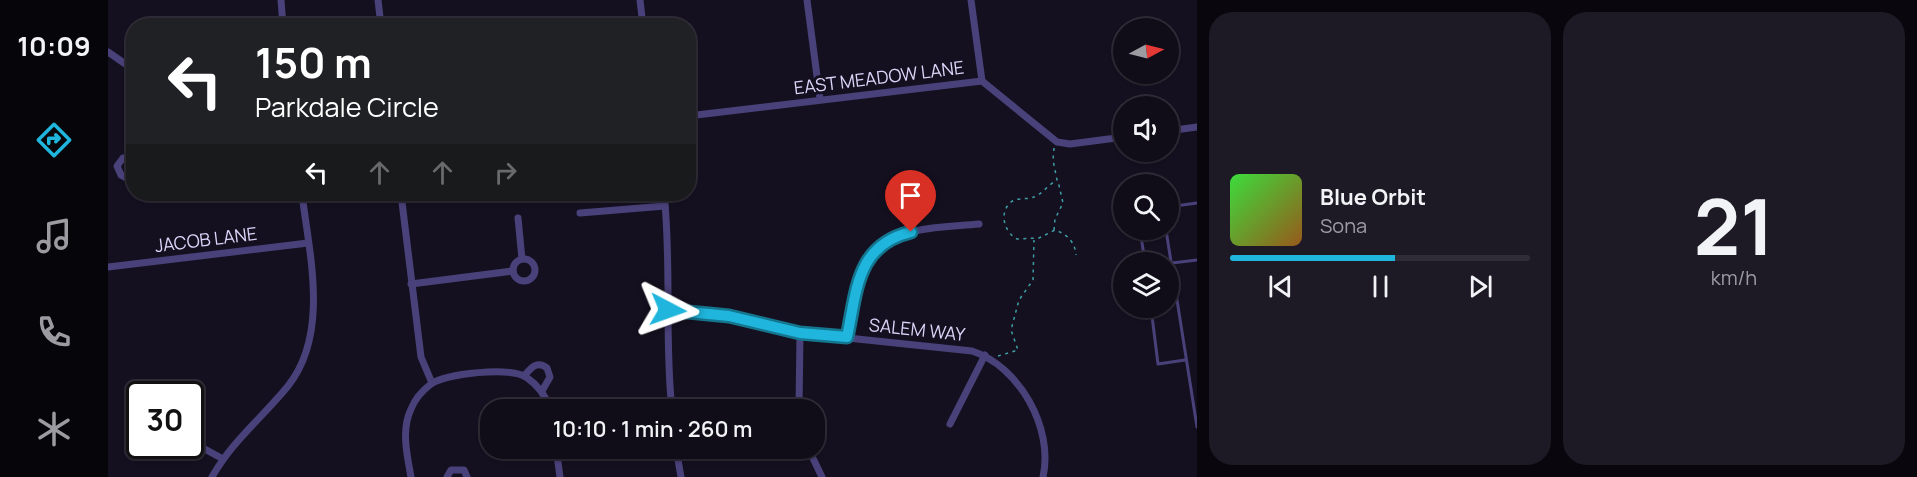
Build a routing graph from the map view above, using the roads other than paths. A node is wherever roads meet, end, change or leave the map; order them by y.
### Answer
1 (281, 0) edge
2 (378, 0) edge
3 (640, 0) edge
4 (807, 0) edge
5 (971, 0) edge
6 (282, 18) edge
7 (380, 18) edge
8 (642, 18) edge
9 (108, 52) edge
10 (126, 64) edge
11 (982, 81) junction
12 (820, 99) junction
13 (696, 115) edge
14 (1197, 127) edge
15 (1179, 129) edge
16 (1113, 138) edge
17 (126, 158) edge
18 (126, 178) edge
19 (303, 201) edge
20 (402, 201) edge
21 (665, 201) edge
22 (1197, 203) edge
23 (1179, 205) edge
24 (665, 206) junction
25 (580, 213) dead end
26 (518, 218) dead end
27 (979, 224) dead end
28 (308, 243) junction
29 (522, 259) junction
30 (1197, 260) edge
31 (1179, 262) edge
32 (108, 267) edge
33 (513, 271) junction
34 (411, 284) junction
35 (668, 310) junction
36 (1179, 315) edge
37 (1152, 318) edge
38 (800, 333) junction
39 (847, 337) junction
40 (985, 355) junction
41 (1185, 360) junction
42 (524, 376) junction
43 (432, 383) junction
44 (542, 391) junction
45 (546, 399) edge
46 (671, 399) edge
47 (799, 399) edge
48 (950, 424) dead end
49 (1197, 426) edge
50 (204, 449) edge
51 (223, 459) junction
52 (558, 459) edge
53 (678, 459) edge
54 (813, 459) edge
55 (212, 477) edge
56 (412, 477) edge
57 (447, 477) edge
58 (467, 477) edge
59 (560, 477) edge
60 (681, 477) edge
61 (822, 477) edge
62 (1043, 477) edge

1 - 6 street
2 - 7 street
3 - 8 street
4 - 12 street
5 - 11 street
9 - 10 street
11 - 12 street, EAST MEADOW LANE
11 - 16 street, EAST MEADOW LANE
12 - 13 street, EAST MEADOW LANE
14 - 15 street
17 - 18 street
19 - 28 street
20 - 34 street
21 - 24 street
22 - 23 lane
24 - 25 street
24 - 35 street
26 - 29 street
27 - 39 street
28 - 32 street, JACOB LANE
28 - 51 street
29 - 33 street
29 - 33 street
30 - 31 lane
33 - 34 street
34 - 43 street
35 - 38 street, SALEM WAY
35 - 46 street
36 - 41 lane
37 - 41 lane
38 - 39 street, SALEM WAY
38 - 47 street
39 - 40 street, SALEM WAY
40 - 48 street
40 - 62 street, SALEM WAY
41 - 49 lane
42 - 43 street
42 - 44 street
42 - 44 street
43 - 56 street
44 - 45 street
50 - 51 street
51 - 55 street
52 - 59 street
53 - 60 street
54 - 61 street
57 - 58 street

